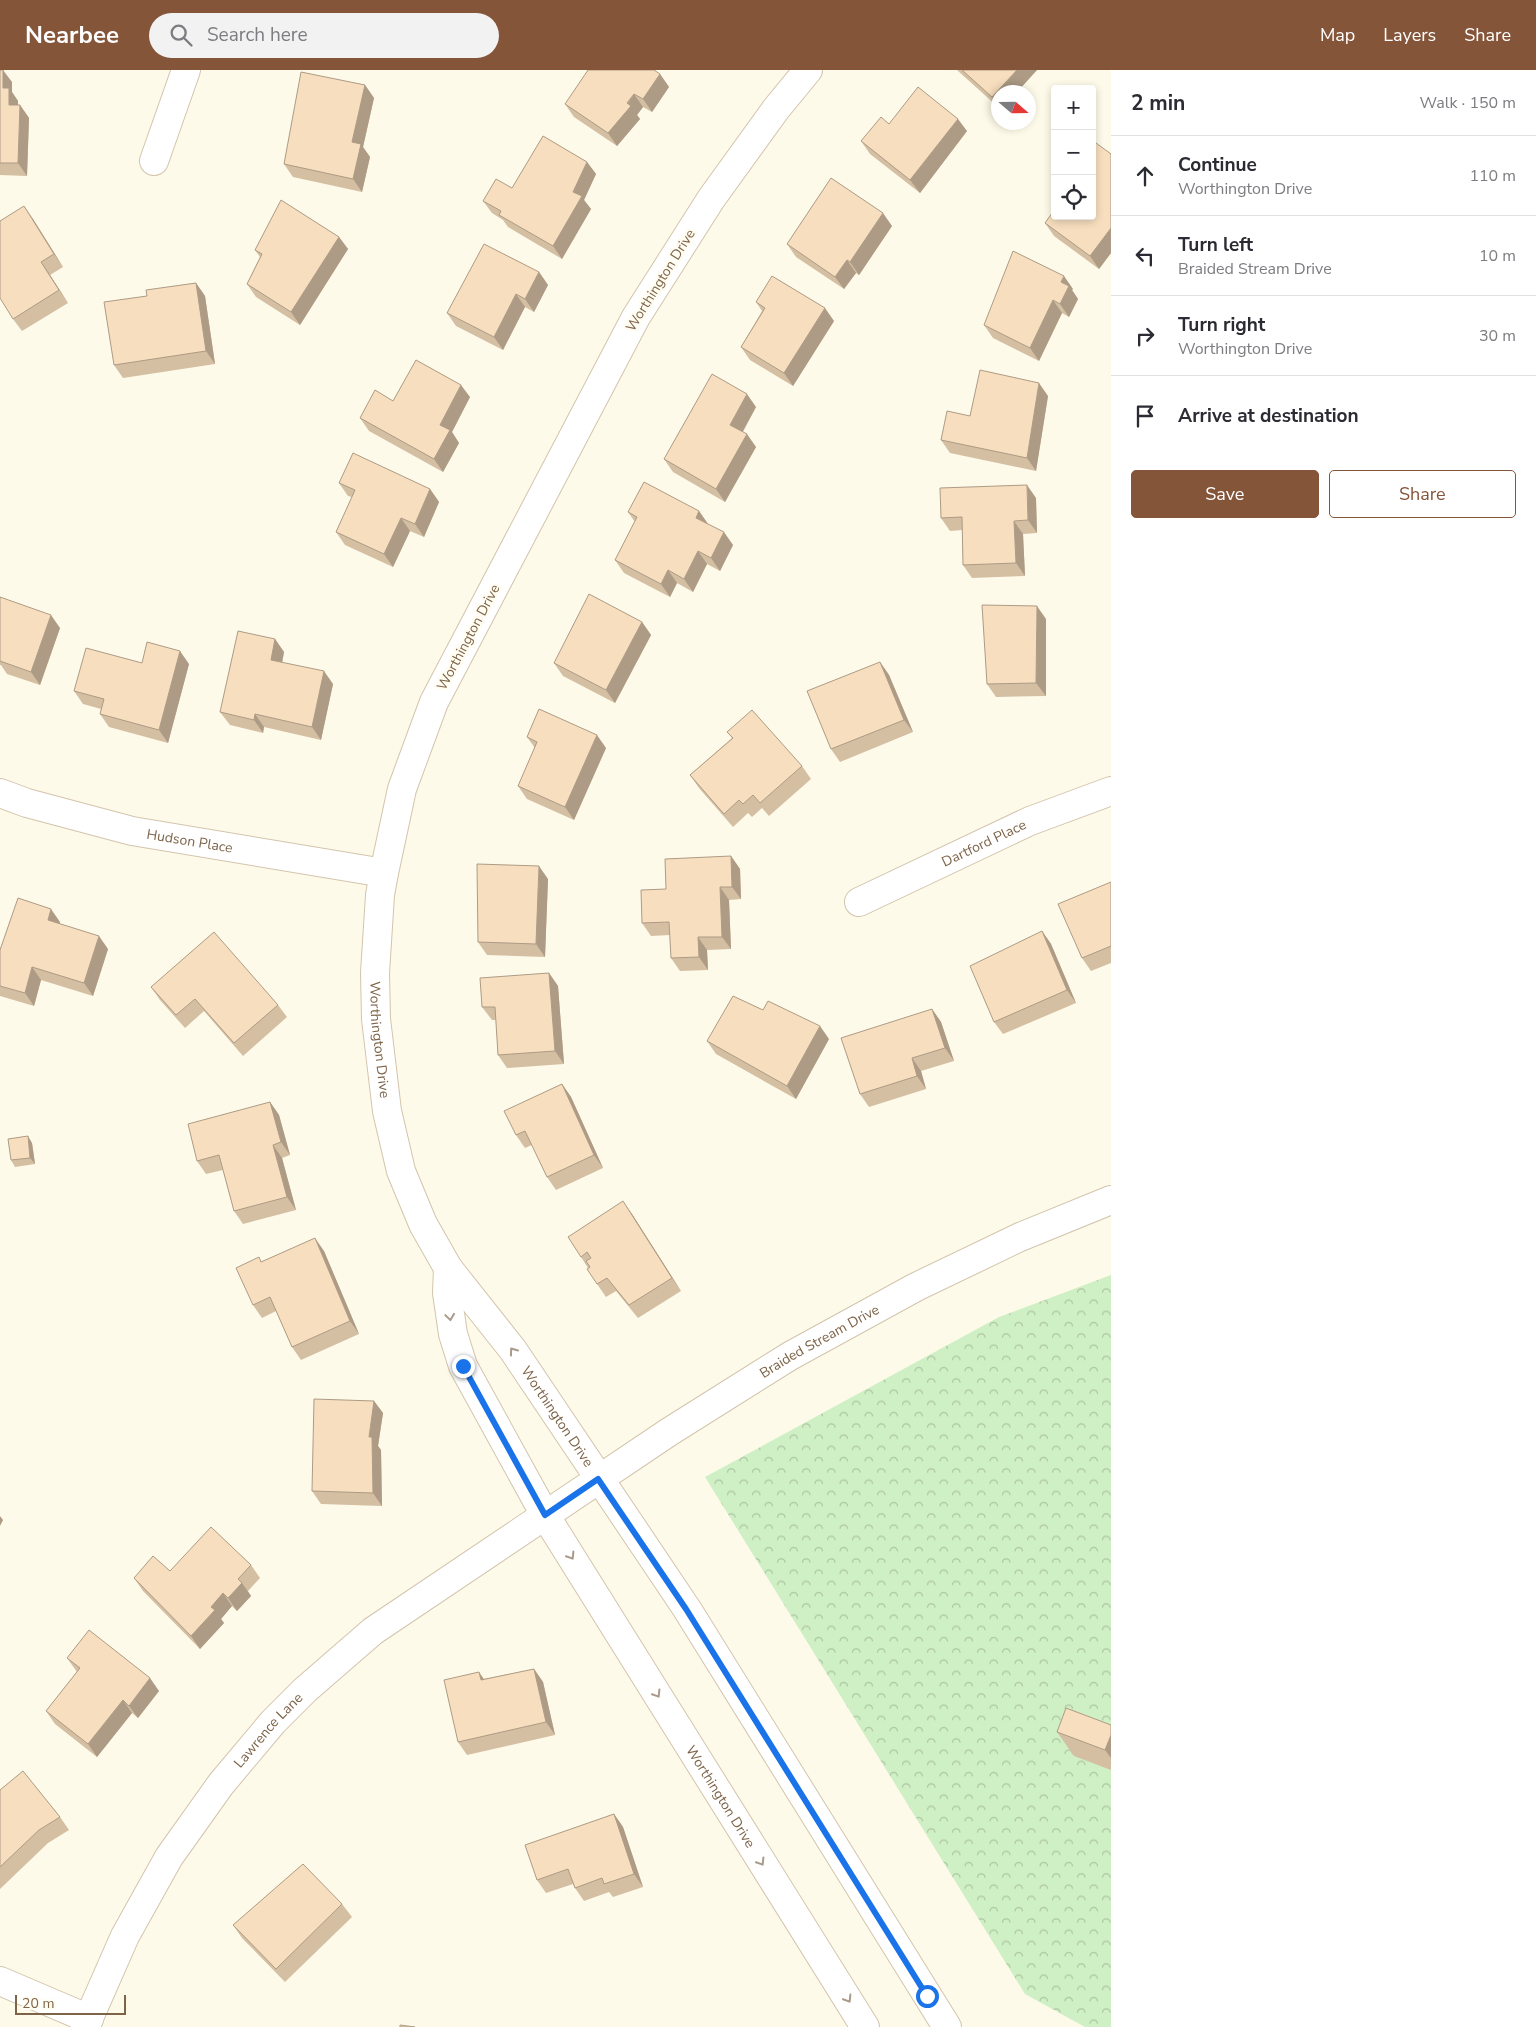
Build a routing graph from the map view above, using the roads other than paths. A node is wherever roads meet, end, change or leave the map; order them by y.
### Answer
1 (186, 70) edge
2 (808, 70) edge
3 (154, 161) dead end
4 (1111, 790) edge
5 (0, 793) edge
6 (384, 873) junction
7 (859, 902) dead end
8 (1111, 1200) edge
9 (448, 1268) junction
10 (598, 1479) junction
11 (545, 1515) junction
12 (0, 1981) edge
13 (87, 2023) edge
14 (865, 2027) edge
15 (946, 2027) edge

1 - 3 street
2 - 6 street, Worthington Drive
4 - 7 street, Dartford Place
5 - 6 street, Hudson Place
6 - 9 street, Worthington Drive
8 - 10 street, Braided Stream Drive
10 -> 9 street, Worthington Drive
9 -> 11 street, Worthington Drive
10 - 11 street, Braided Stream Drive
10 - 15 street, Worthington Drive
11 - 13 street, Lawrence Lane
11 -> 14 street, Worthington Drive
12 - 13 street

